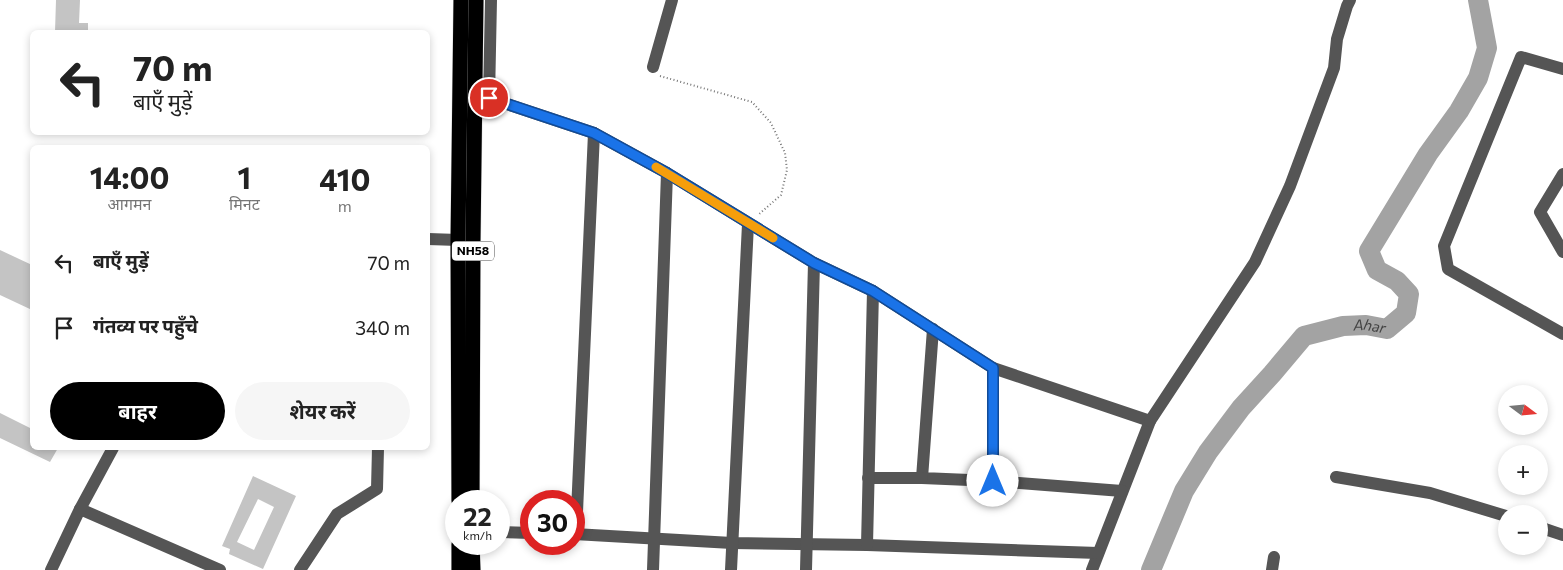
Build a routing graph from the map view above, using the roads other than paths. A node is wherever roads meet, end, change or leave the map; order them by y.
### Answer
1 (461, 0) edge
2 (476, 0) edge
3 (491, 0) edge
4 (672, 0) edge
5 (1350, 0) edge
6 (653, 67) road end
7 (1563, 69) edge
8 (482, 99) junction
9 (594, 133) junction
10 (667, 173) junction
11 (1563, 174) edge
12 (748, 224) junction
13 (430, 239) edge
14 (466, 240) junction
15 (1563, 252) edge
16 (814, 263) junction
17 (873, 291) junction
18 (933, 330) junction
19 (1563, 334) edge
20 (993, 368) junction
21 (1150, 421) junction
22 (112, 450) edge
23 (378, 450) edge
24 (1336, 477) dead end
25 (868, 478) junction
26 (922, 478) junction
27 (993, 481) junction
28 (459, 490) edge
29 (472, 490) edge
30 (577, 490) edge
31 (1122, 491) junction
32 (80, 509) junction
33 (1498, 514) edge
34 (1548, 530) edge
35 (585, 535) edge
36 (1563, 535) edge
37 (653, 539) junction
38 (732, 543) junction
39 (807, 544) junction
40 (867, 545) junction
41 (1098, 554) junction
42 (459, 555) edge
43 (472, 555) edge
44 (51, 570) edge
45 (220, 570) edge
46 (300, 570) edge
47 (459, 570) edge
48 (473, 570) edge
49 (653, 570) edge
50 (731, 570) edge
51 (806, 570) edge
52 (1092, 570) edge

1 - 14 highway, NH58
2 - 8 highway, NH58
3 - 8 street
4 - 6 street
5 - 21 street
7 - 19 street
8 - 9 street
8 - 14 highway, NH58
9 - 10 street
9 - 30 street
10 - 12 street
10 - 37 street
11 - 15 street
12 - 16 street
12 - 38 street
13 - 14 street
14 - 28 highway, NH58
14 - 29 highway, NH58
16 - 17 street
16 - 39 street
17 - 18 street
17 - 25 street
18 - 20 street
18 - 26 street
20 - 21 street
20 - 27 street
21 - 31 street
22 - 32 street
23 - 46 street
24 - 33 street
25 - 26 street
25 - 40 street
26 - 27 street
27 - 31 street
31 - 41 street
32 - 44 street
32 - 45 street
34 - 36 street
35 - 37 street
37 - 38 street
37 - 49 street
38 - 39 street
38 - 50 street
39 - 40 street
39 - 51 street
40 - 41 street
41 - 52 street
42 - 47 highway
43 - 48 highway

